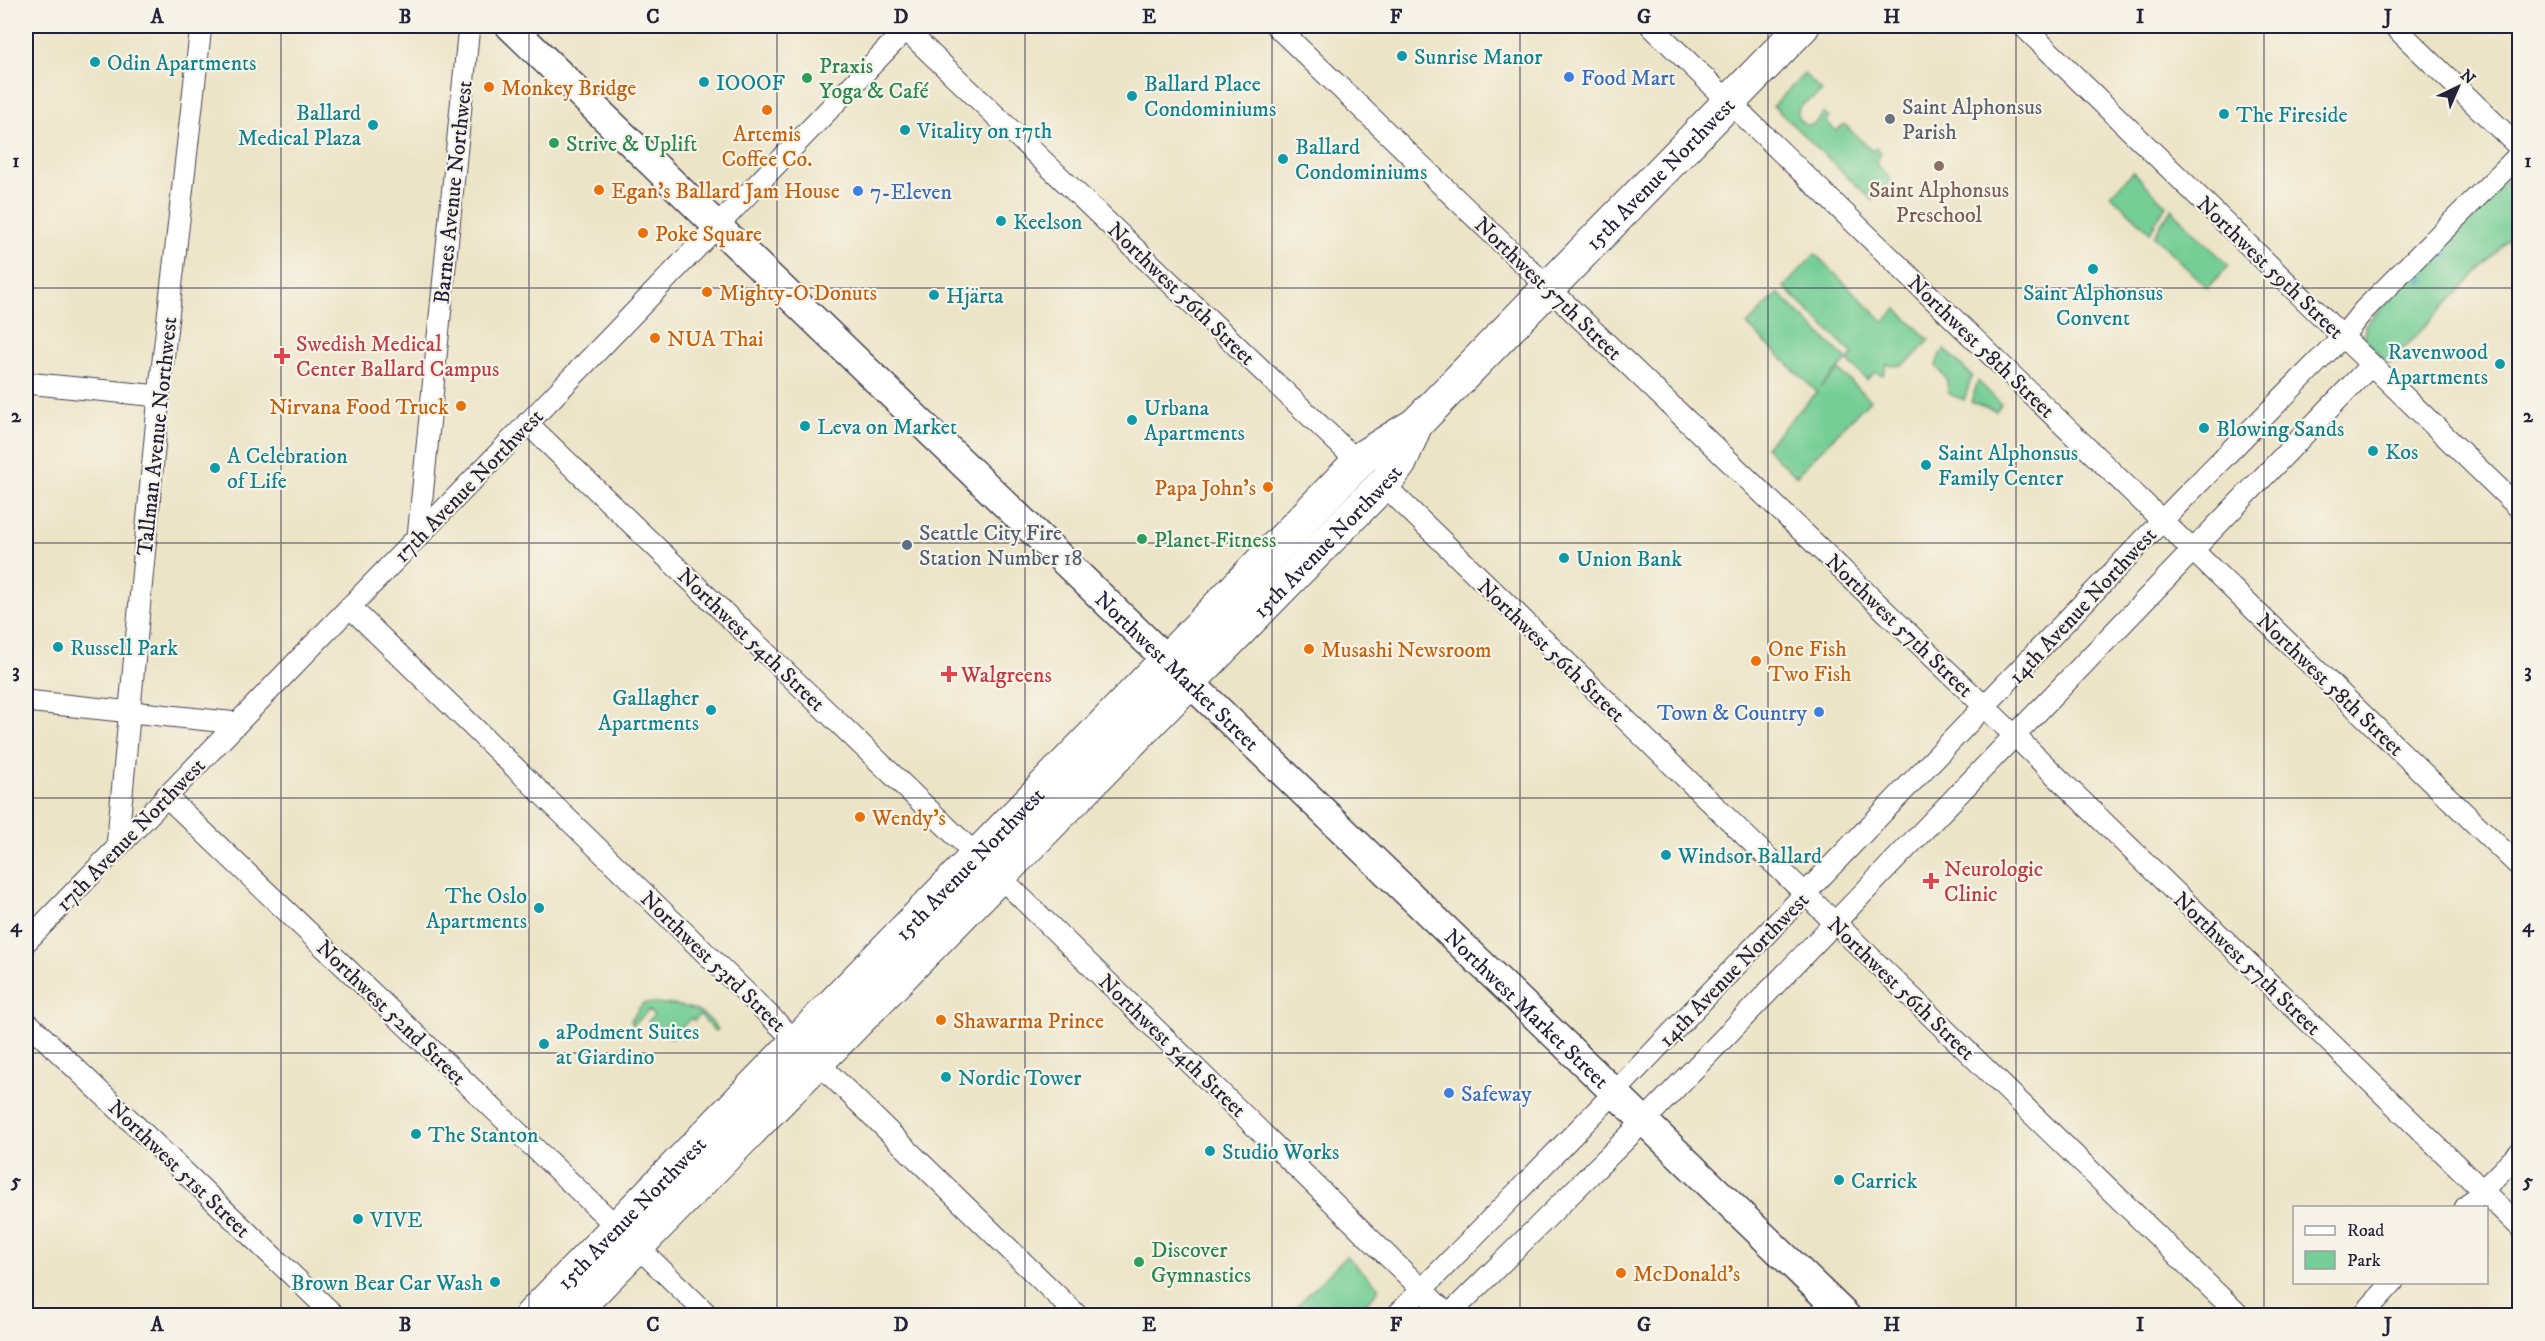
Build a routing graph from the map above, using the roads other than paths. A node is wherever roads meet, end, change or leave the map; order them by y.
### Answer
1 (201, 26) edge
2 (469, 26) edge
3 (510, 26) edge
4 (1276, 26) edge
5 (1651, 26) edge
6 (1803, 26) edge
7 (2023, 26) edge
8 (2394, 26) edge
9 (905, 27) edge
10 (1730, 102) junction
11 (2520, 148) edge
12 (2520, 154) edge
13 (717, 225) junction
14 (1549, 289) junction
15 (2343, 337) junction
16 (2371, 365) junction
17 (26, 383) edge
18 (159, 396) junction
19 (528, 423) junction
20 (1416, 424) junction
21 (1358, 462) junction
22 (1383, 484) junction
23 (2520, 508) edge
24 (2162, 521) junction
25 (418, 537) junction
26 (2192, 550) junction
27 (350, 606) junction
28 (1178, 670) junction
29 (26, 702) edge
30 (1985, 707) junction
31 (128, 712) junction
32 (237, 723) junction
33 (2014, 735) junction
34 (166, 796) junction
35 (117, 847) junction
36 (988, 866) junction
37 (2520, 867) edge
38 (1804, 895) junction
39 (1834, 923) junction
40 (26, 942) edge
41 (26, 1021) edge
42 (807, 1052) junction
43 (1615, 1092) junction
44 (1644, 1120) junction
45 (2520, 1152) edge
46 (2482, 1191) junction
47 (2467, 1206) edge
48 (2520, 1227) edge
49 (627, 1236) junction
50 (2391, 1284) edge
51 (1422, 1289) junction
52 (1449, 1315) edge
53 (335, 1316) edge
54 (531, 1316) edge
55 (569, 1316) edge
56 (709, 1316) edge
57 (1078, 1316) edge
58 (1396, 1316) edge
59 (1846, 1316) edge
60 (2240, 1316) edge
61 (2362, 1316) edge

1 - 18 street, Tallman Avenue Northwest
2 - 25 street, Barnes Avenue Northwest
3 - 13 main road, Northwest Market Street
4 - 14 street, Northwest 57th Street
5 - 10 street, Northwest 58th Street
6 - 10 main road, 15th Avenue Northwest
7 - 15 street, Northwest 59th Street
8 - 11 street
9 - 13 street, 17th Avenue Northwest
9 - 21 street, Northwest 56th Street
10 - 14 main road, 15th Avenue Northwest
10 - 24 street, Northwest 58th Street
12 - 15 street, 14th Avenue Northwest
13 - 19 street, 17th Avenue Northwest
13 - 28 main road, Northwest Market Street
14 - 20 main road, 15th Avenue Northwest
14 - 30 street, Northwest 57th Street
15 - 16 street, Northwest 59th Street
15 - 24 street, 14th Avenue Northwest
16 - 23 street, Northwest 59th Street
16 - 26 street, 14th Avenue Northwest
17 - 18 street
18 - 31 street, Tallman Avenue Northwest
19 - 25 street, 17th Avenue Northwest
19 - 36 street, Northwest 54th Street
20 - 21 main road, 15th Avenue Northwest
20 - 22 main road, 15th Avenue Northwest
21 - 28 main road, 15th Avenue Northwest
22 - 28 main road, 15th Avenue Northwest
22 - 38 street, Northwest 56th Street
24 - 26 street, Northwest 58th Street
24 - 30 street, 14th Avenue Northwest
25 - 27 street, 17th Avenue Northwest
26 - 33 street, 14th Avenue Northwest
26 - 37 street, Northwest 58th Street
27 - 32 street, 17th Avenue Northwest
27 - 42 street, Northwest 53rd Street
28 - 36 main road, 15th Avenue Northwest
28 - 43 main road, Northwest Market Street
29 - 31 street
30 - 33 street, Northwest 57th Street
30 - 38 street, 14th Avenue Northwest
31 - 32 street
31 - 35 street, Tallman Avenue Northwest
32 - 34 street, 17th Avenue Northwest
33 - 39 street, 14th Avenue Northwest
33 - 46 street, Northwest 57th Street
34 - 35 street, 17th Avenue Northwest
34 - 49 street, Northwest 52nd Street
35 - 40 street, 17th Avenue Northwest
36 - 42 main road, 15th Avenue Northwest
36 - 51 street, Northwest 54th Street
38 - 39 street, Northwest 56th Street
38 - 43 street, 14th Avenue Northwest
39 - 44 street, 14th Avenue Northwest
39 - 60 street, Northwest 56th Street
41 - 53 street, Northwest 51st Street
42 - 49 main road, 15th Avenue Northwest
42 - 57 street, Northwest 53rd Street
43 - 44 main road, Northwest Market Street
43 - 51 street, 14th Avenue Northwest
44 - 52 street, 14th Avenue Northwest
44 - 59 main road, Northwest Market Street
45 - 46 street
46 - 47 street
46 - 48 street, Northwest 57th Street
49 - 54 main road, 15th Avenue Northwest
49 - 55 main road, 15th Avenue Northwest
49 - 56 street, Northwest 52nd Street
50 - 61 street
51 - 52 street, Northwest 54th Street
51 - 58 street, 14th Avenue Northwest

